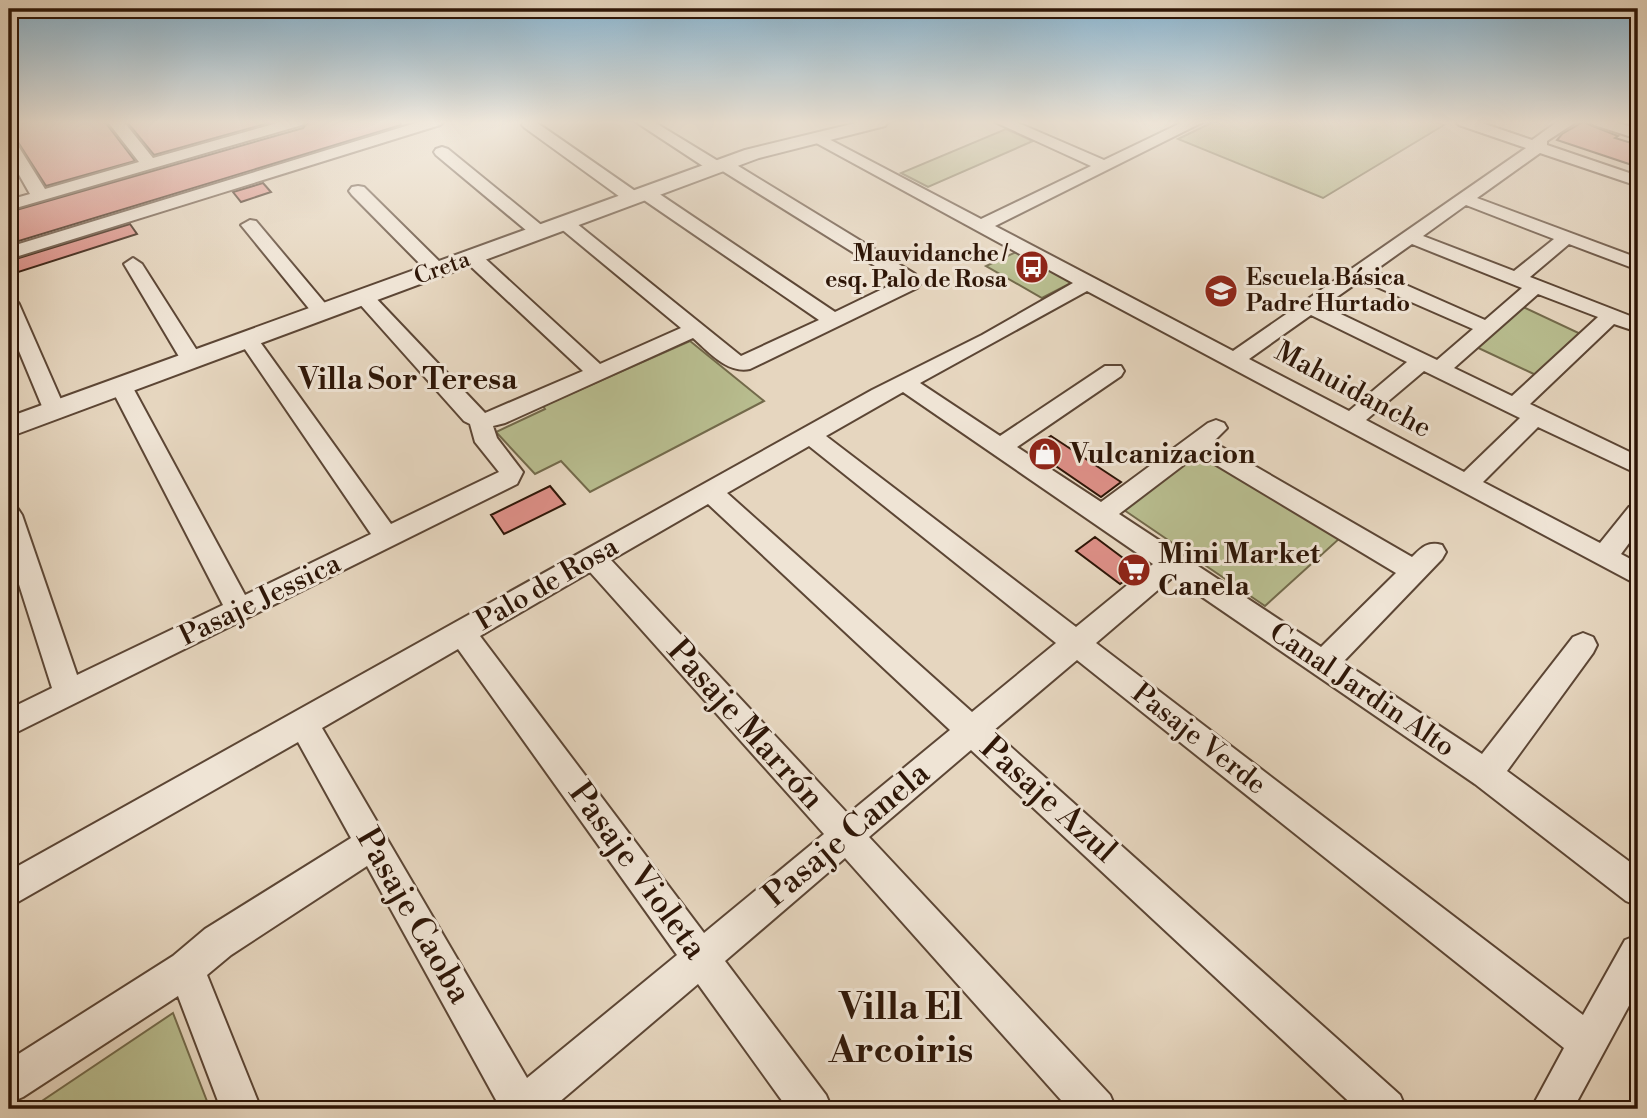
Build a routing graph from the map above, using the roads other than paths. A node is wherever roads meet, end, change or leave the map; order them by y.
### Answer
1 (27, 174) edge
2 (116, 174) edge
3 (149, 174) edge
4 (236, 174) edge
5 (469, 174) edge
6 (607, 174) edge
7 (697, 174) edge
8 (733, 174) edge
9 (883, 174) edge
10 (1087, 174) edge
11 (1500, 174) edge
12 (1618, 174) edge
13 (1638, 181) edge
14 (358, 191) dead end
15 (161, 194) junction
16 (640, 195) junction
17 (40, 196) junction
18 (1465, 199) junction
19 (9, 205) edge
20 (565, 223) junction
21 (250, 225) dead end
22 (981, 226) junction
23 (539, 232) junction
24 (1410, 237) junction
25 (1567, 237) junction
26 (9, 253) edge
27 (472, 257) junction
28 (133, 264) dead end
29 (1638, 264) edge
30 (437, 270) junction
31 (1360, 272) junction
32 (1528, 281) junction
33 (1087, 283) junction
34 (364, 296) junction
35 (9, 304) edge
36 (1310, 307) junction
37 (322, 312) junction
38 (1630, 319) edge
39 (834, 321) junction
40 (1487, 328) junction
41 (695, 329) junction
42 (248, 340) junction
43 (192, 360) junction
44 (1234, 360) junction
45 (1431, 365) junction
46 (1113, 371) dead end
47 (597, 373) junction
48 (905, 383) junction
49 (121, 386) junction
50 (55, 411) junction
51 (1526, 411) junction
52 (482, 421) junction
53 (1350, 422) junction
54 (9, 427) edge
55 (810, 435) junction
56 (1000, 447) junction
57 (1638, 466) edge
58 (1466, 484) junction
59 (710, 492) junction
60 (1638, 513) edge
61 (1102, 514) junction
62 (9, 516) edge
63 (387, 538) junction
64 (1604, 556) junction
65 (593, 558) junction
66 (1173, 562) junction
67 (1638, 575) edge
68 (239, 610) junction
69 (462, 633) junction
70 (1076, 643) junction
71 (1583, 645) dead end
72 (1324, 663) junction
73 (69, 694) junction
74 (303, 722) junction
75 (9, 723) edge
76 (972, 731) junction
77 (1486, 774) junction
78 (846, 836) junction
79 (373, 844) junction
80 (1638, 889) edge
81 (9, 890) edge
82 (1638, 953) edge
83 (701, 958) junction
84 (186, 969) junction
85 (1588, 1043) junction
86 (9, 1083) edge
87 (240, 1109) edge
88 (522, 1109) edge
89 (812, 1109) edge
90 (1096, 1109) edge
91 (1386, 1109) edge
92 (1551, 1109) edge

1 - 17 street
2 - 17 street
3 - 15 street
4 - 15 street
5 - 23 street
6 - 16 street
7 - 16 street, Creta
8 - 39 street
9 - 22 street, Mahuidanche
10 - 22 street
11 - 18 street
12 - 13 street
14 - 30 street
15 - 26 street
16 - 20 street, Creta
16 - 39 street
17 - 19 street
18 - 24 street
18 - 25 street
20 - 23 street, Creta
20 - 41 street
21 - 37 street
22 - 33 street, Mahuidanche
23 - 27 street, Creta
24 - 31 street
24 - 32 street
25 - 29 street
25 - 32 street
27 - 30 street, Creta
27 - 47 street
28 - 43 street
30 - 34 street, Creta
31 - 36 street
31 - 40 street
32 - 38 street
32 - 40 street
33 - 44 street, Mahuidanche
33 - 48 street, Palo de Rosa
34 - 37 street, Creta
34 - 52 street
35 - 50 street
36 - 44 street
36 - 45 street
37 - 42 street, Creta
38 - 51 street
39 - 41 street
40 - 45 street
41 - 47 street
42 - 43 street, Creta
42 - 63 street
43 - 49 street, Creta
44 - 53 street, Mahuidanche
45 - 51 street
45 - 53 street
46 - 56 street
47 - 52 street
48 - 55 street, Palo de Rosa
48 - 56 street, Canal Jardin Alto
49 - 50 street, Creta
49 - 68 street
50 - 54 street, Creta
51 - 57 street
51 - 58 street
52 - 63 street, Pasaje Jessica
53 - 58 street, Mahuidanche
55 - 59 street, Palo de Rosa
55 - 70 street, Pasaje Verde
56 - 61 street, Canal Jardin Alto
58 - 64 street, Mahuidanche
59 - 65 street, Palo de Rosa
59 - 76 street, Pasaje Azul
60 - 64 street
61 - 66 street, Canal Jardin Alto
61 - 72 street
62 - 73 street
63 - 68 street, Pasaje Jessica
64 - 67 street, Mahuidanche
65 - 69 street, Palo de Rosa
65 - 78 street, Pasaje Marrón
66 - 70 street, Pasaje Canela
66 - 72 street, Canal Jardin Alto
68 - 73 street, Pasaje Jessica
69 - 74 street, Palo de Rosa
69 - 83 street, Pasaje Violeta
70 - 76 street, Pasaje Canela
70 - 85 street, Pasaje Verde
71 - 77 street
72 - 77 street, Canal Jardin Alto
73 - 75 street, Pasaje Jessica
74 - 79 street, Pasaje Caoba
74 - 81 street, Palo de Rosa
76 - 78 street, Pasaje Canela
76 - 91 street, Pasaje Azul
77 - 80 street, Canal Jardin Alto
78 - 83 street, Pasaje Canela
78 - 90 street, Pasaje Marrón
79 - 84 street
79 - 88 street, Pasaje Caoba
82 - 85 street
83 - 88 street, Pasaje Canela
83 - 89 street, Pasaje Violeta
84 - 86 street
84 - 87 street
85 - 92 street

